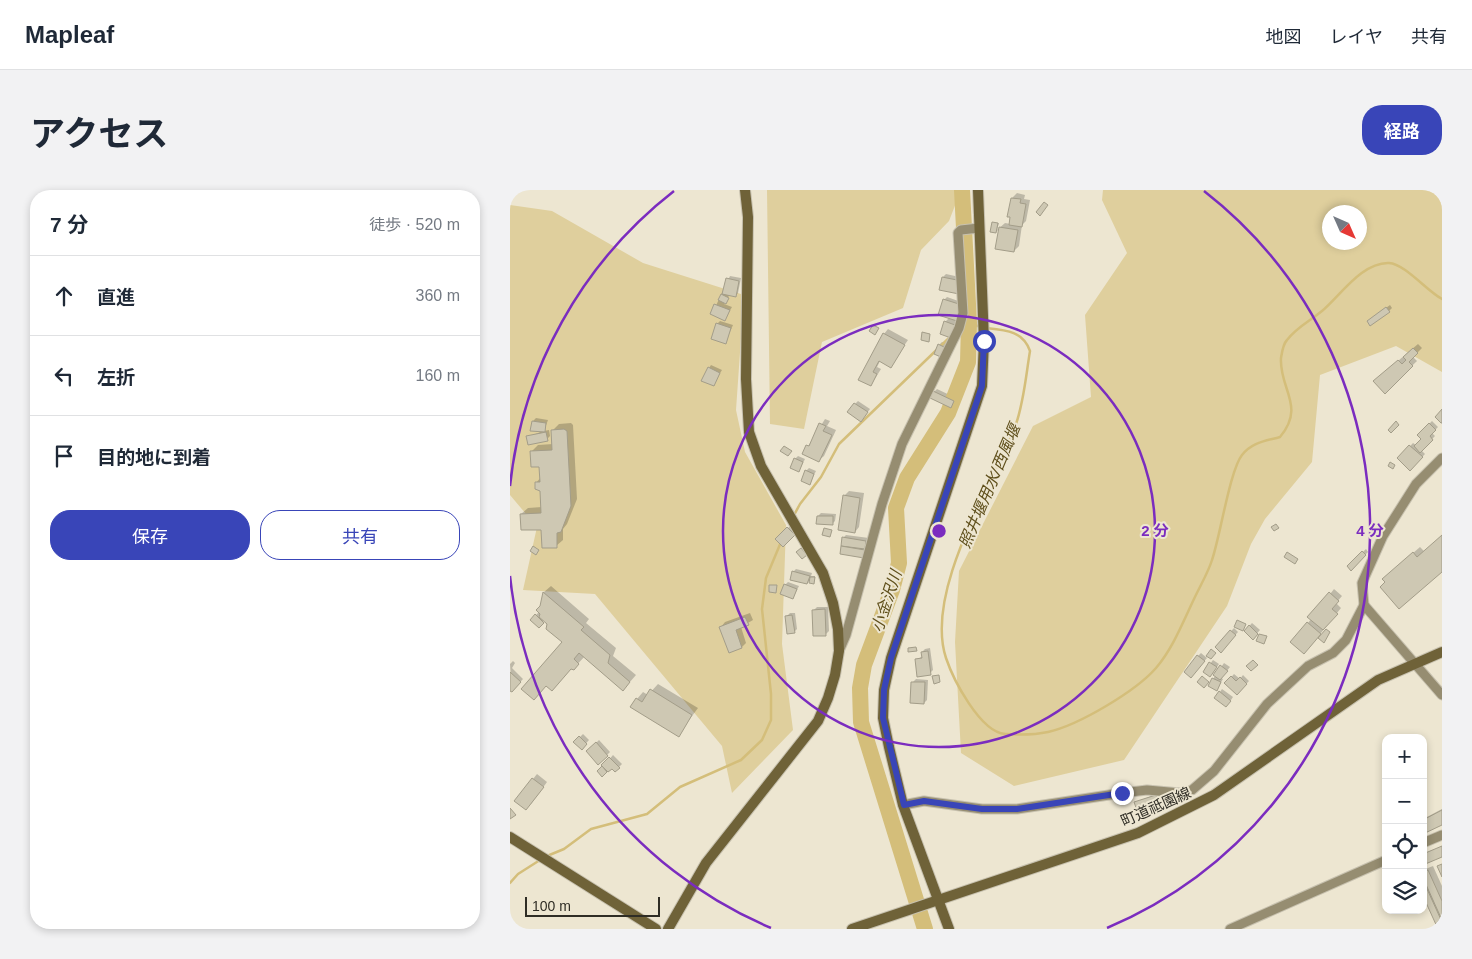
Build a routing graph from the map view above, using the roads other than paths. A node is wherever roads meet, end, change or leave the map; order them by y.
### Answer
1 (745, 190) edge
2 (978, 190) edge
3 (979, 228) junction
4 (1442, 458) edge
5 (1364, 605) junction
6 (839, 651) junction
7 (1442, 652) edge
8 (1414, 663) junction
9 (1442, 695) edge
10 (904, 805) junction
11 (1442, 834) edge
12 (510, 837) edge
13 (1427, 841) edge
14 (1382, 862) edge
15 (938, 901) junction
16 (656, 929) edge
17 (668, 929) edge
18 (852, 929) edge
19 (949, 929) edge
20 (1230, 929) edge

1 - 6 street
2 - 3 street
3 - 6 street
3 - 10 street
4 - 5 street
5 - 8 street
5 - 10 street
6 - 17 street
7 - 8 street, 町道祗園線
8 - 9 street
8 - 15 street, 町道祗園線
10 - 15 street
11 - 13 street
12 - 16 street
14 - 20 street
15 - 18 street, 町道祗園線
15 - 19 street

